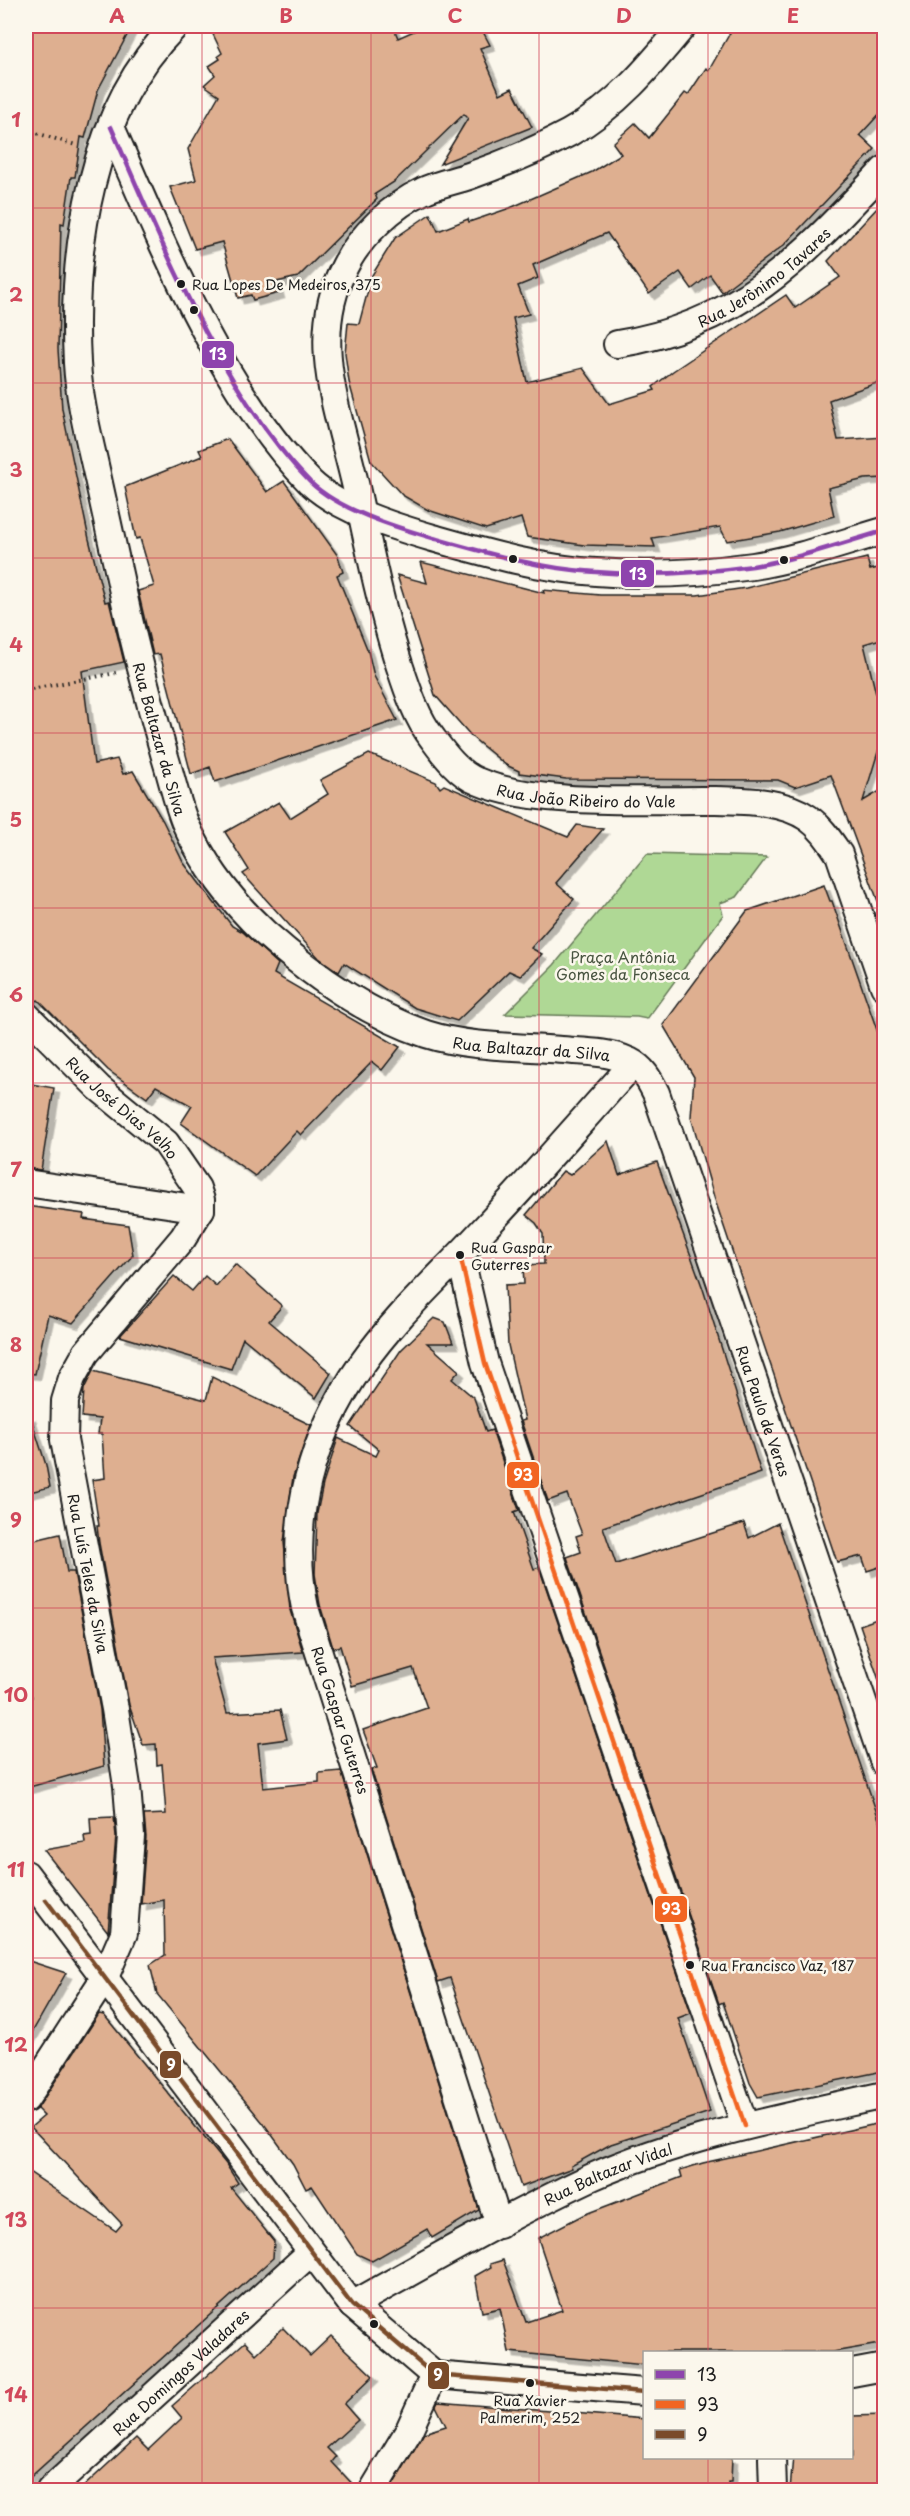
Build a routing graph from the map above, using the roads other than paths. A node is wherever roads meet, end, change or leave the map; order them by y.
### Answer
1 (175, 26) edge
2 (683, 26) edge
3 (111, 127) junction
4 (885, 171) edge
5 (617, 344) dead end
6 (362, 512) junction
7 (885, 531) edge
8 (885, 986) edge
9 (26, 1015) edge
10 (633, 1064) junction
11 (26, 1183) edge
12 (201, 1209) junction
13 (460, 1255) junction
14 (885, 1763) edge
15 (26, 1874) edge
16 (105, 1977) junction
17 (885, 2095) edge
18 (26, 2099) edge
19 (745, 2126) junction
20 (499, 2225) junction
21 (310, 2253) junction
22 (352, 2305) junction
23 (885, 2367) edge
24 (853, 2373) edge
25 (434, 2376) junction
26 (643, 2392) edge
27 (772, 2459) edge
28 (50, 2490) edge
29 (373, 2490) edge
30 (773, 2490) edge

1 - 3 street, Rua Baltazar da Silva
2 - 6 street, Rua João Ribeiro do Vale
3 - 6 street
3 - 10 street, Rua Baltazar da Silva
4 - 5 street, Rua Jerônimo Tavares
6 - 7 street
6 - 8 street, Rua João Ribeiro do Vale
9 - 12 street, Rua José Dias Velho
10 - 13 street, Rua Gaspar Guterres
10 - 14 street, Rua Paulo de Veras
11 - 12 street
12 - 16 street, Rua Luís Teles da Silva
13 - 19 street
13 - 20 street, Rua Gaspar Guterres
15 - 16 street
16 - 18 street, Rua Luís Teles da Silva
16 - 21 street
17 - 19 street, Rua Baltazar Vidal
19 - 20 street, Rua Baltazar Vidal
20 - 22 street, Rua Baltazar Vidal
21 - 22 street
21 - 28 street, Rua Domingos Valadares
22 - 25 street
23 - 24 street
25 - 26 street
25 - 29 street
27 - 30 street

